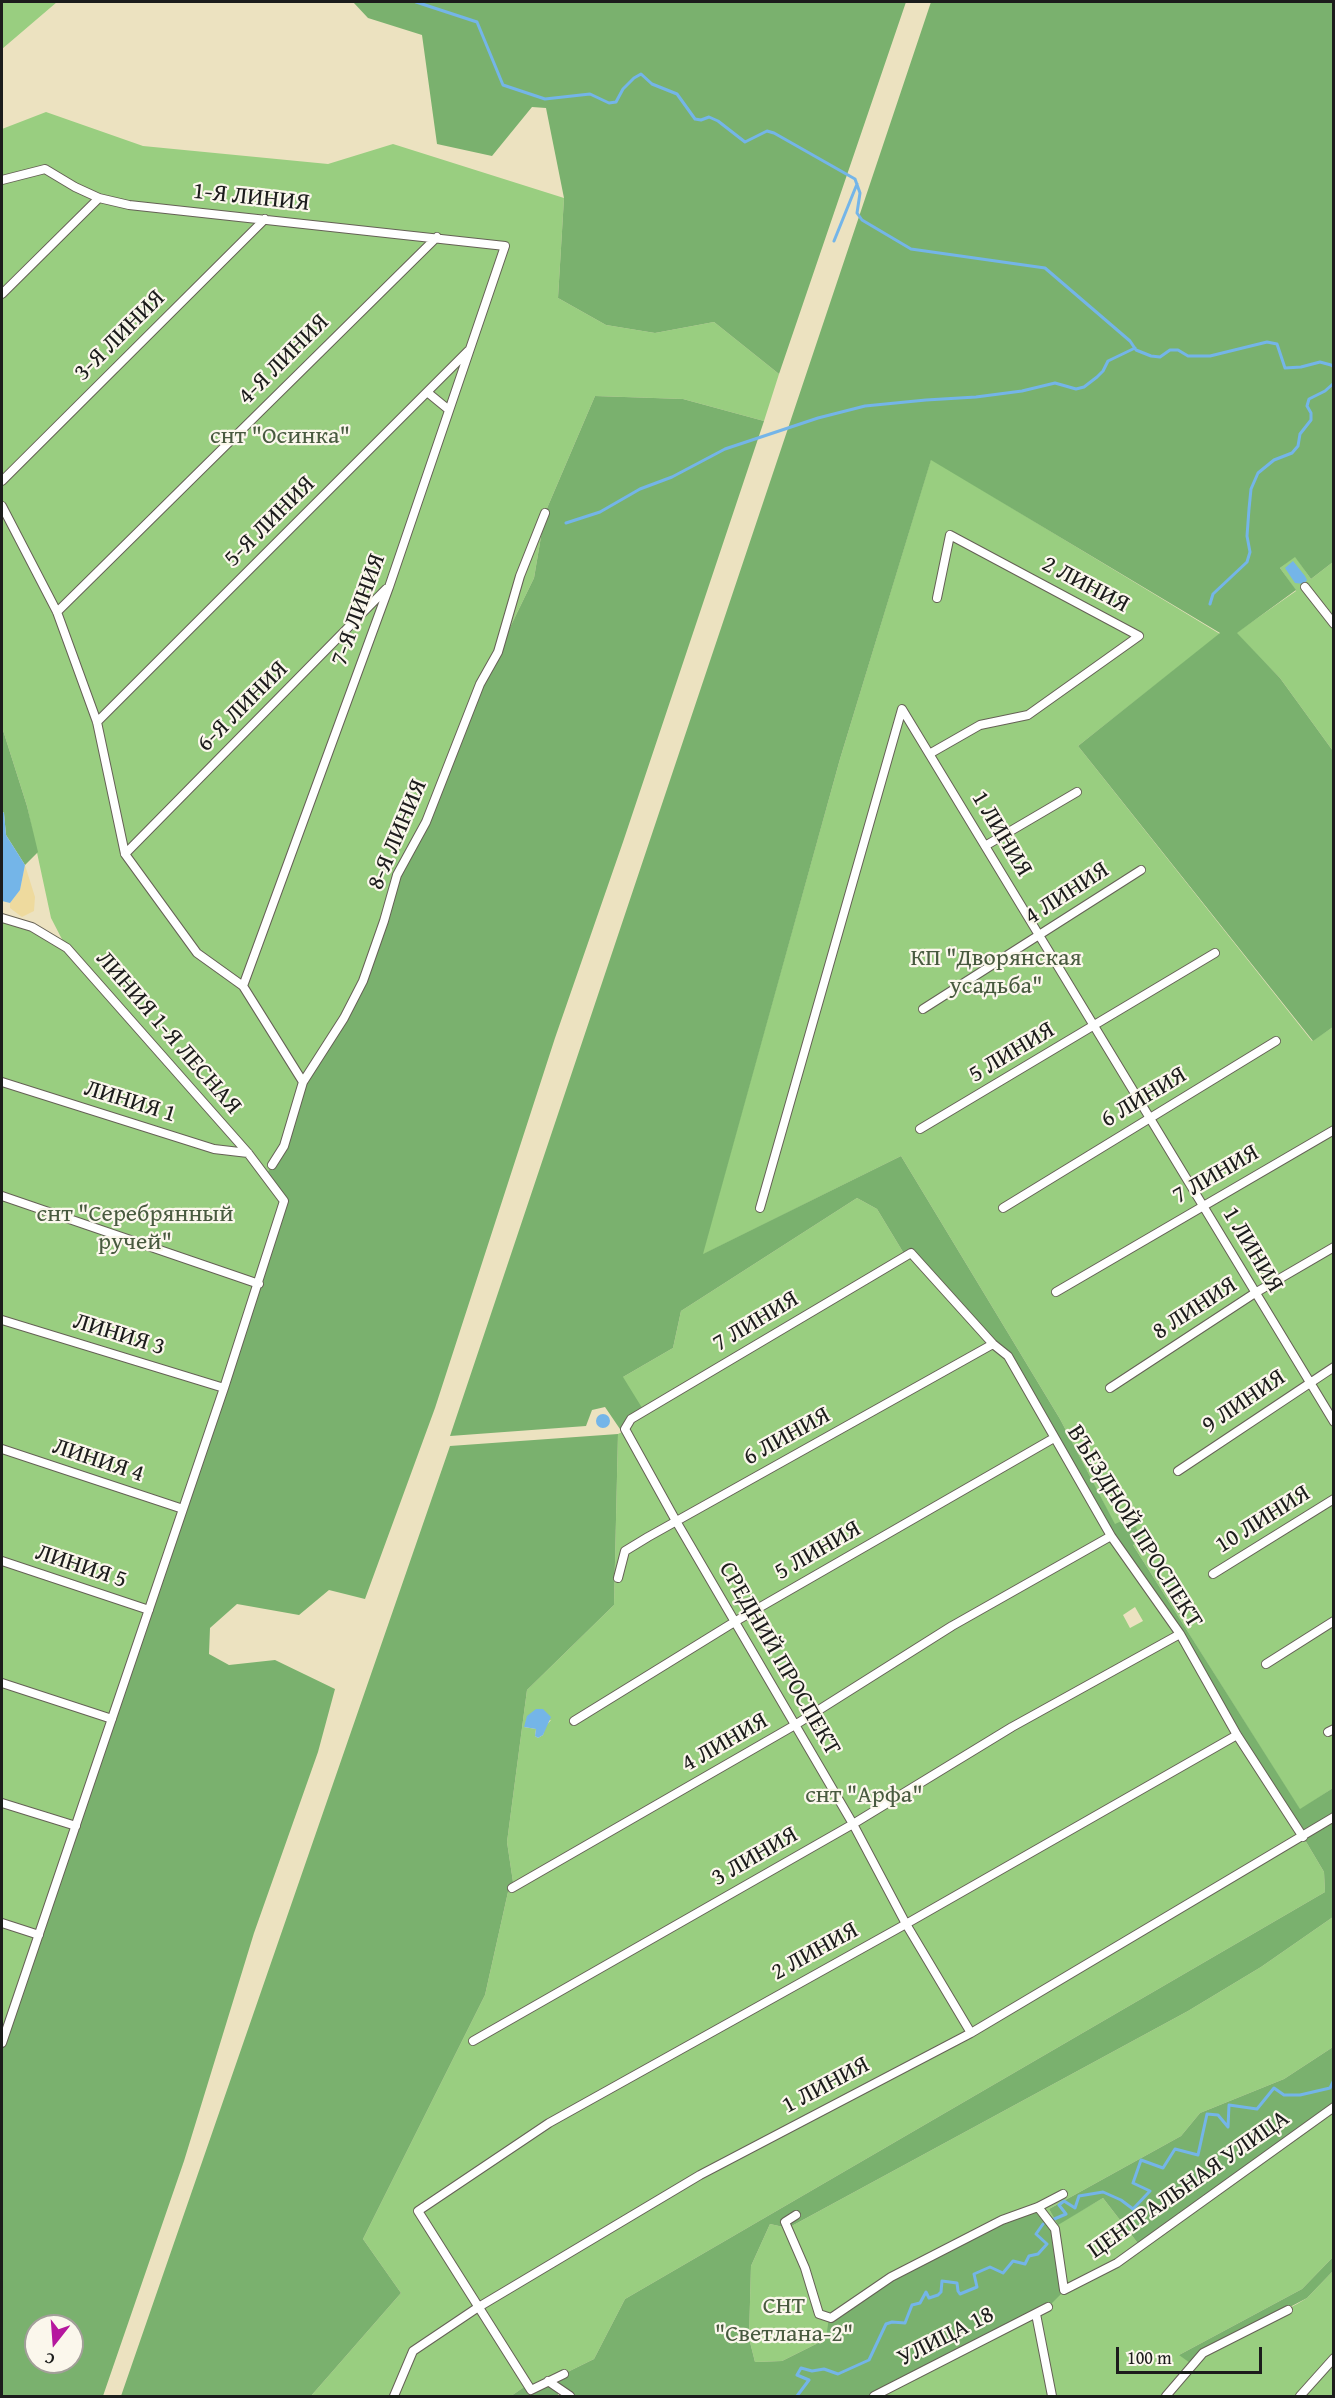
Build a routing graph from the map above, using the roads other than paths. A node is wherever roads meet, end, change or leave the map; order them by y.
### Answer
1 (2, 180) edge
2 (99, 198) junction
3 (265, 219) junction
4 (437, 237) junction
5 (505, 246) joint
6 (2, 294) edge
7 (470, 349) junction
8 (427, 392) junction
9 (449, 410) junction
10 (2, 481) edge
11 (2, 506) edge
12 (545, 513) dead end
13 (388, 587) junction
14 (1305, 587) dead end
15 (937, 598) dead end
16 (57, 612) junction
17 (1334, 624) edge
18 (97, 722) junction
19 (931, 753) junction
20 (1077, 792) dead end
21 (985, 846) junction
22 (124, 854) junction
23 (1141, 870) dead end
24 (2, 918) edge
25 (1039, 936) junction
26 (1215, 953) dead end
27 (243, 986) junction
28 (923, 1009) dead end
29 (1094, 1027) junction
30 (1276, 1041) dead end
31 (2, 1082) edge
32 (303, 1082) junction
33 (1149, 1117) junction
34 (920, 1129) dead end
35 (1334, 1130) edge
36 (248, 1153) junction
37 (272, 1165) dead end
38 (2, 1196) edge
39 (1202, 1206) junction
40 (760, 1208) dead end
41 (1003, 1208) dead end
42 (1334, 1247) edge
43 (911, 1253) joint
44 (259, 1284) junction
45 (1056, 1292) dead end
46 (1256, 1293) junction
47 (2, 1320) edge
48 (993, 1344) junction
49 (1334, 1367) edge
50 (1309, 1382) junction
51 (224, 1388) junction
52 (1110, 1388) dead end
53 (1334, 1422) edge
54 (625, 1429) joint
55 (1054, 1438) junction
56 (2, 1449) edge
57 (1178, 1471) dead end
58 (1334, 1499) edge
59 (183, 1509) junction
60 (676, 1521) junction
61 (1111, 1536) junction
62 (2, 1561) edge
63 (1213, 1574) dead end
64 (618, 1578) dead end
65 (149, 1610) junction
66 (1334, 1621) edge
67 (735, 1622) junction
68 (1180, 1634) junction
69 (1266, 1664) dead end
70 (2, 1683) edge
71 (112, 1719) junction
72 (573, 1721) dead end
73 (795, 1725) junction
74 (1237, 1735) junction
75 (2, 1803) edge
76 (1334, 1817) edge
77 (853, 1824) junction
78 (76, 1826) junction
79 (1303, 1837) junction
80 (512, 1888) dead end
81 (2, 1923) edge
82 (906, 1924) junction
83 (39, 1935) junction
84 (971, 2033) junction
85 (473, 2041) dead end
86 (2, 2043) edge
87 (1334, 2107) edge
88 (1063, 2194) dead end
89 (1038, 2207) junction
90 (796, 2215) dead end
91 (1048, 2307) dead end
92 (477, 2308) junction
93 (1288, 2310) dead end
94 (1036, 2314) junction
95 (1334, 2358) edge
96 (564, 2374) dead end
97 (548, 2381) junction
98 (394, 2397) edge
99 (570, 2397) edge
100 (874, 2397) edge
101 (1052, 2397) edge
102 (1166, 2397) edge
103 (1300, 2397) edge

1 - 2 street, 1-Я ЛИНИЯ
2 - 3 street, 1-Я ЛИНИЯ
2 - 6 street
3 - 4 street, 1-Я ЛИНИЯ
3 - 10 street, 3-Я ЛИНИЯ
4 - 5 street, 1-Я ЛИНИЯ
4 - 16 street, 4-Я ЛИНИЯ
5 - 7 street, 7-Я ЛИНИЯ
7 - 8 street, 5-Я ЛИНИЯ
7 - 9 street, 7-Я ЛИНИЯ
8 - 9 street
8 - 18 street, 5-Я ЛИНИЯ
9 - 13 street, 7-Я ЛИНИЯ
11 - 16 street
12 - 32 street, 8-Я ЛИНИЯ
13 - 22 street, 6-Я ЛИНИЯ
13 - 27 street, 7-Я ЛИНИЯ
14 - 17 street
15 - 19 street, 2 ЛИНИЯ
16 - 18 street
18 - 22 street
19 - 21 street, 1 ЛИНИЯ
19 - 40 street, 1 ЛИНИЯ
20 - 21 street
21 - 25 street, 1 ЛИНИЯ
22 - 27 street
23 - 25 street, 4 ЛИНИЯ
24 - 36 street, ЛИНИЯ 1-Я ЛЕСНАЯ
25 - 28 street, 4 ЛИНИЯ
25 - 29 street, 1 ЛИНИЯ
26 - 29 street, 5 ЛИНИЯ
27 - 32 street
29 - 33 street, 1 ЛИНИЯ
29 - 34 street, 5 ЛИНИЯ
30 - 33 street, 6 ЛИНИЯ
31 - 36 street, ЛИНИЯ 1
32 - 37 street, 8-Я ЛИНИЯ
33 - 39 street, 1 ЛИНИЯ
33 - 41 street, 6 ЛИНИЯ
35 - 39 street, 7 ЛИНИЯ
36 - 44 street, ЛИНИЯ 1-Я ЛЕСНАЯ
38 - 44 street
39 - 45 street, 7 ЛИНИЯ
39 - 46 street, 1 ЛИНИЯ
42 - 46 street, 8 ЛИНИЯ
43 - 48 street, ВЪЕЗДНОЙ ПРОСПЕКТ
43 - 54 street, 7 ЛИНИЯ
44 - 51 street
46 - 50 street, 1 ЛИНИЯ
46 - 52 street, 8 ЛИНИЯ
47 - 51 street, ЛИНИЯ 3
48 - 55 street, ВЪЕЗДНОЙ ПРОСПЕКТ
48 - 60 street, 6 ЛИНИЯ
49 - 50 street, 9 ЛИНИЯ
50 - 53 street, 1 ЛИНИЯ
50 - 57 street, 9 ЛИНИЯ
51 - 59 street
54 - 60 street, СРЕДНИЙ ПРОСПЕКТ
55 - 61 street, ВЪЕЗДНОЙ ПРОСПЕКТ
55 - 67 street, 5 ЛИНИЯ
56 - 59 street, ЛИНИЯ 4
58 - 63 street, 10 ЛИНИЯ
59 - 65 street
60 - 64 street, 6 ЛИНИЯ
60 - 67 street, СРЕДНИЙ ПРОСПЕКТ
61 - 68 street, ВЪЕЗДНОЙ ПРОСПЕКТ
61 - 73 street, 4 ЛИНИЯ
62 - 65 street, ЛИНИЯ 5
65 - 71 street
66 - 69 street
67 - 72 street, 5 ЛИНИЯ
67 - 73 street, СРЕДНИЙ ПРОСПЕКТ
68 - 74 street, ВЪЕЗДНОЙ ПРОСПЕКТ
68 - 77 street, 3 ЛИНИЯ
70 - 71 street
71 - 78 street
73 - 77 street, СРЕДНИЙ ПРОСПЕКТ
73 - 80 street, 4 ЛИНИЯ
74 - 79 street, ВЪЕЗДНОЙ ПРОСПЕКТ
74 - 82 street, 2 ЛИНИЯ
75 - 78 street
76 - 79 street, 1 ЛИНИЯ
77 - 82 street, СРЕДНИЙ ПРОСПЕКТ
77 - 85 street, 3 ЛИНИЯ
78 - 83 street
79 - 84 street, 1 ЛИНИЯ
81 - 83 street
82 - 84 street, СРЕДНИЙ ПРОСПЕКТ
82 - 92 street, 2 ЛИНИЯ
83 - 86 street
84 - 92 street, 1 ЛИНИЯ
87 - 89 street, ЦЕНТРАЛЬНАЯ УЛИЦА
88 - 89 street
89 - 90 street
91 - 94 street, УЛИЦА 18
92 - 97 street
92 - 98 street, 1 ЛИНИЯ
93 - 102 street
94 - 100 street, УЛИЦА 18
94 - 101 street
95 - 103 street
96 - 97 street
97 - 99 street

